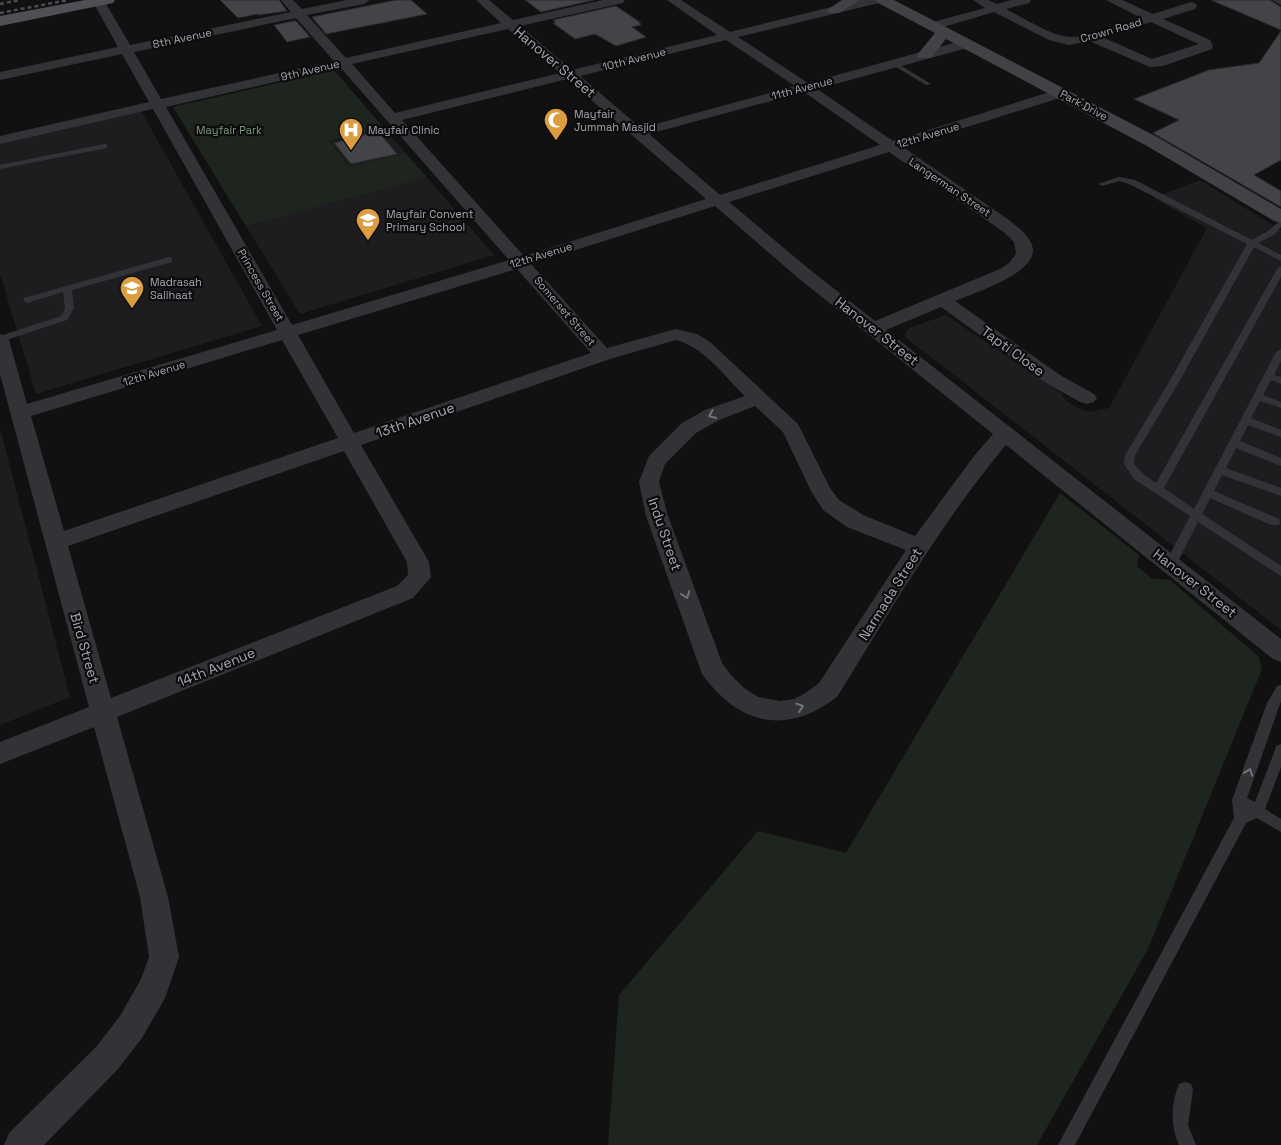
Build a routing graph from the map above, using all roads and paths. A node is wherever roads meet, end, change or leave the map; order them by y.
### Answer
1 (287, 0) edge
2 (364, 0) edge
3 (482, 0) edge
4 (619, 0) edge
5 (673, 0) edge
6 (852, 0) edge
7 (875, 0) edge
8 (883, 0) edge
9 (979, 0) edge
10 (1024, 0) edge
11 (103, 1) edge
12 (1118, 1) edge
13 (1191, 6) dead end
14 (996, 8) junction
15 (834, 10) junction
16 (298, 14) junction
17 (962, 16) junction
18 (1152, 18) junction
19 (0, 20) edge
20 (511, 25) junction
21 (949, 35) junction
22 (727, 36) junction
23 (1090, 37) junction
24 (127, 49) junction
25 (925, 55) junction
26 (342, 62) junction
27 (893, 63) junction
28 (571, 75) junction
29 (0, 76) edge
30 (928, 84) dead end
31 (805, 87) junction
32 (1061, 93) junction
33 (157, 104) junction
34 (393, 118) junction
35 (638, 133) junction
36 (0, 140) edge
37 (104, 146) dead end
38 (889, 146) junction
39 (0, 167) edge
40 (1102, 184) dead end
41 (717, 200) junction
42 (1281, 217) edge
43 (1281, 222) edge
44 (1252, 243) junction
45 (1281, 258) edge
46 (169, 260) dead end
47 (521, 262) junction
48 (1281, 269) edge
49 (67, 289) junction
50 (27, 300) dead end
51 (943, 300) junction
52 (875, 328) junction
53 (288, 332) junction
54 (1, 349) edge
55 (602, 354) junction
56 (1280, 355) edge
57 (1269, 376) junction
58 (1281, 381) edge
59 (1258, 397) junction
60 (758, 398) junction
61 (1087, 398) dead end
62 (1281, 405) edge
63 (20, 413) junction
64 (1246, 420) junction
65 (1005, 433) junction
66 (1281, 434) edge
67 (351, 442) junction
68 (1234, 443) junction
69 (1281, 462) edge
70 (1220, 470) junction
71 (1158, 489) junction
72 (1281, 492) edge
73 (1208, 493) junction
74 (1196, 516) junction
75 (1275, 522) dead end
76 (56, 542) junction
77 (920, 546) junction
78 (1171, 564) junction
79 (420, 570) joint
80 (1281, 572) edge
81 (1281, 652) edge
82 (1281, 690) edge
83 (752, 707) joint
84 (103, 712) junction
85 (1281, 750) edge
86 (0, 753) edge
87 (1239, 800) junction
88 (1258, 812) junction
89 (1241, 819) junction
90 (1281, 826) edge
91 (1185, 1090) dead end
92 (21, 1145) edge
93 (1066, 1145) edge
94 (1188, 1145) edge

1 - 16 street, Somerset Street
2 - 16 street, 8th Avenue
3 - 20 street, Hanover Street
4 - 20 street, 9th Avenue
5 - 22 street, Langerman Street
6 - 15 street
7 - 15 street, 10th Avenue
8 - 21 street, Park Drive
9 - 14 street, Crown Road
10 - 14 street, 11th Avenue
11 - 19 main road
11 - 24 street, Princess Street
12 - 18 street
13 - 18 street, Crown Road
14 - 17 street, 11th Avenue
14 - 23 street, Crown Road
15 - 22 street, 10th Avenue
16 - 24 street, 8th Avenue
16 - 26 street, Somerset Street
17 - 21 street
17 - 21 street, 11th Avenue
18 - 23 street, Crown Road
18 - 23 street
20 - 26 street, 9th Avenue
20 - 28 street, Hanover Street
21 - 25 street
21 - 25 street, 11th Avenue
21 - 32 street, Park Drive
22 - 28 street, 10th Avenue
22 - 31 street, Langerman Street
24 - 29 street, 8th Avenue
24 - 33 street, Princess Street
25 - 27 street, 11th Avenue
26 - 33 street, 9th Avenue
26 - 34 street, Somerset Street
27 - 30 lane
27 - 31 street, 11th Avenue
28 - 34 street, 10th Avenue
28 - 35 street, Hanover Street
31 - 35 street, 11th Avenue
31 - 38 street, Langerman Street
32 - 38 street, 12th Avenue
32 - 42 street, Park Drive
33 - 36 street, 9th Avenue
33 - 53 street, Princess Street
34 - 47 street, Somerset Street
35 - 41 street, Hanover Street
37 - 39 lane
38 - 41 street, 12th Avenue
38 - 51 street, Langerman Street
40 - 44 lane
41 - 47 street, 12th Avenue
41 - 52 street, Hanover Street
43 - 44 lane
44 - 45 lane
44 - 71 lane
46 - 49 lane
47 - 53 street, 12th Avenue
47 - 55 street, Somerset Street
48 - 71 lane
49 - 50 lane
49 - 54 lane
51 - 52 street, Langerman Street
51 - 61 street, Tapti Close
52 - 65 street, Hanover Street
53 - 63 street, 12th Avenue
53 - 67 street, Princess Street
54 - 63 street, Bird Street
55 - 60 street, 13th Avenue
55 - 67 street, 13th Avenue
56 - 57 lane
57 - 58 lane
57 - 59 lane
59 - 62 lane
59 - 64 lane
60 - 77 street, 13th Avenue
60 -> 83 street, Indu Street
63 - 76 street, Bird Street
64 - 66 lane
64 - 68 lane
65 - 77 street, Narmada Street
65 - 78 street, Hanover Street
67 - 76 street, 13th Avenue
67 - 79 street, Princess Street
68 - 69 lane
68 - 70 lane
70 - 72 lane
70 - 73 lane
71 - 74 lane
73 - 74 lane
73 - 75 lane
74 - 78 lane
74 - 80 lane
76 - 84 street, Bird Street
83 -> 77 street, Narmada Street
78 - 81 street, Hanover Street
79 - 84 street, 14th Avenue
87 -> 82 lane
84 - 86 street, 14th Avenue
84 - 92 street, Bird Street
85 - 88 lane
87 - 88 lane
87 - 89 lane
88 - 89 lane
88 - 90 lane
89 - 93 lane
91 - 94 lane

